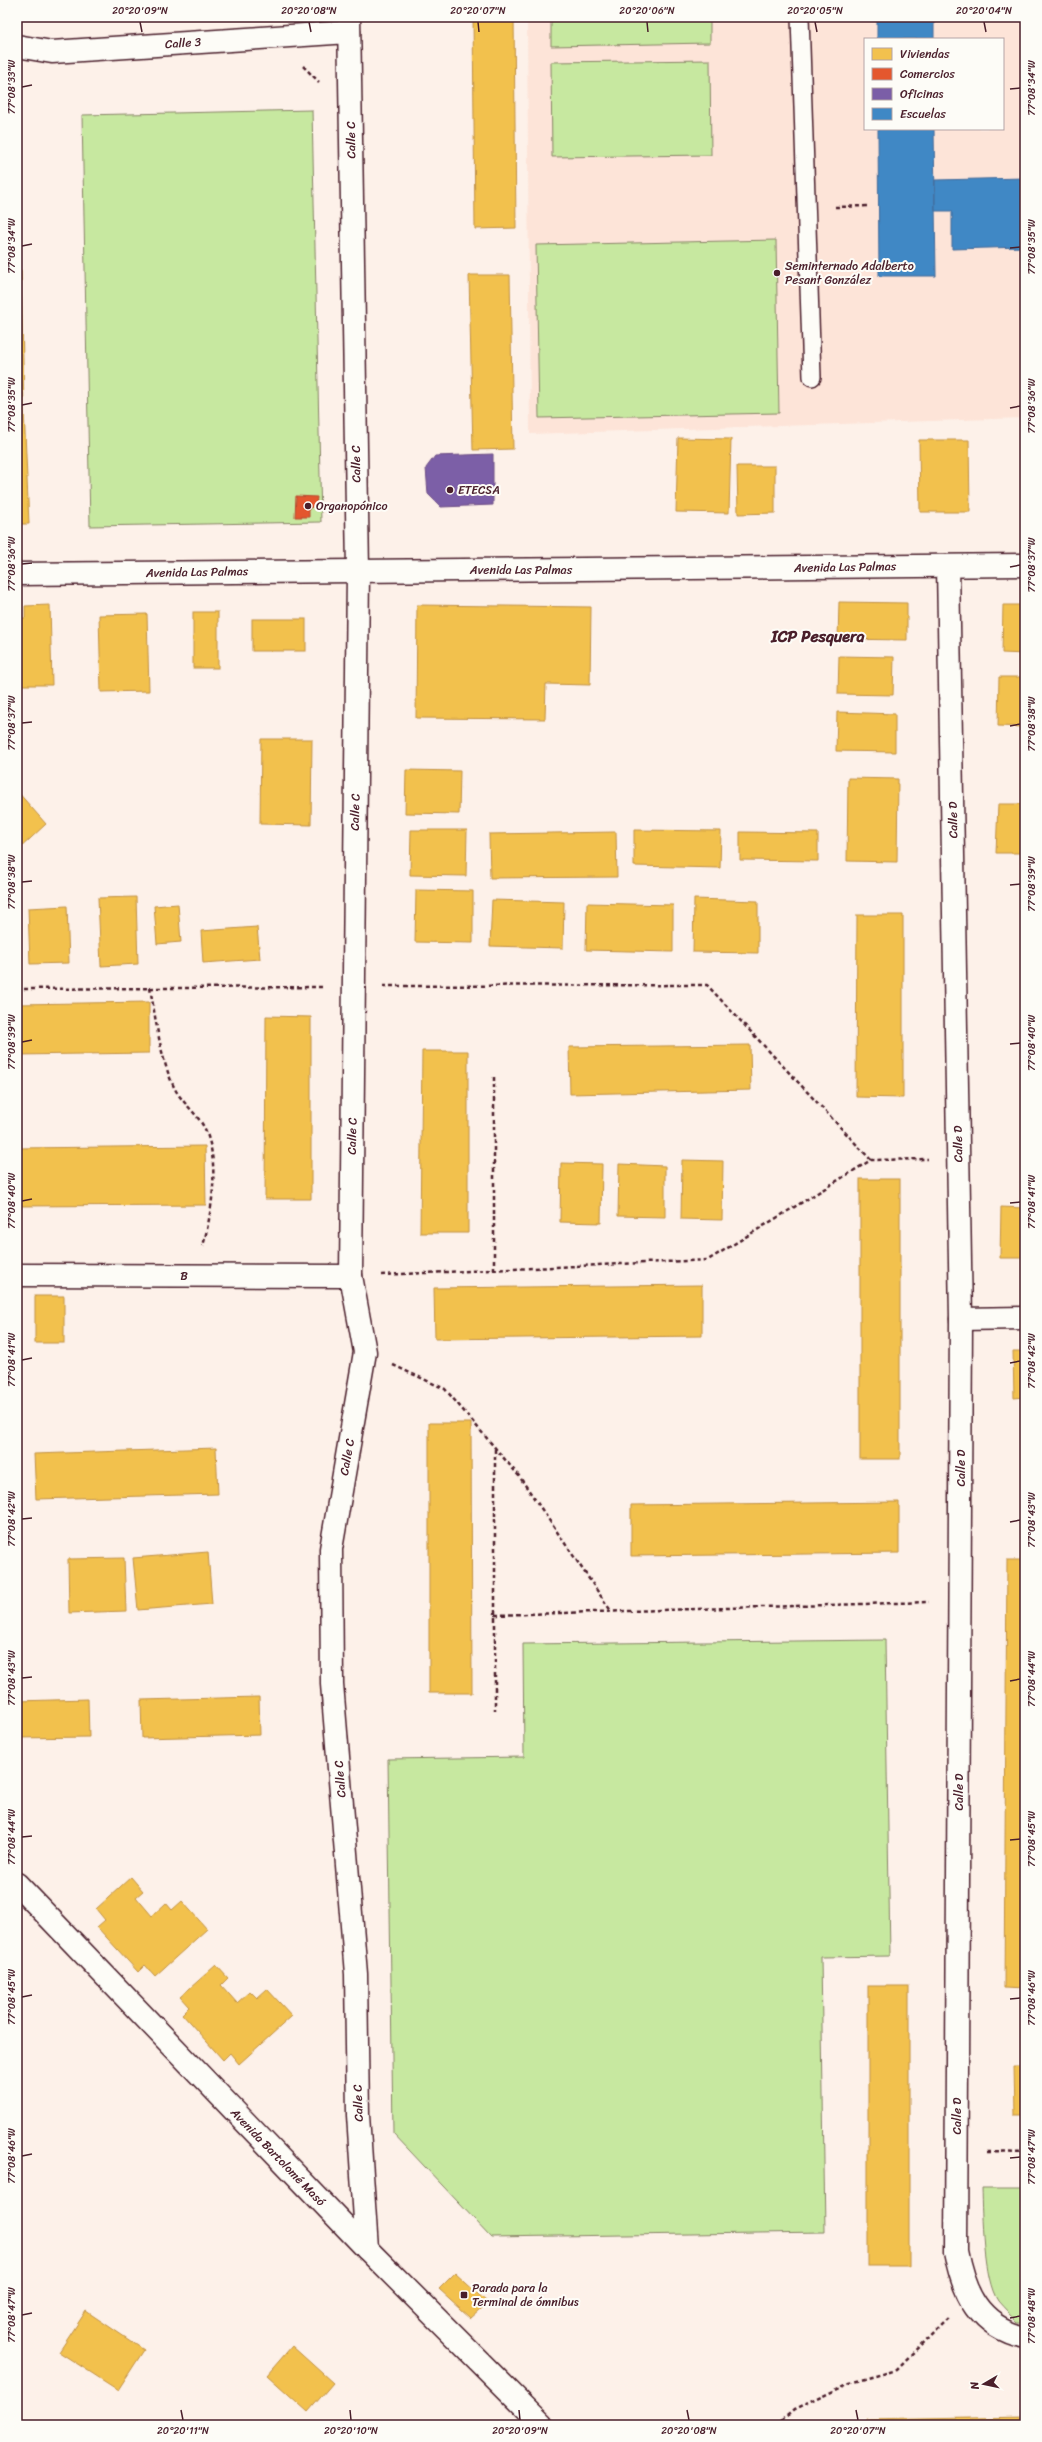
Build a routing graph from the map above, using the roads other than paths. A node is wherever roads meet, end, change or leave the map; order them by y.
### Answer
1 (800, 17) edge
2 (349, 24) edge
3 (17, 46) edge
4 (812, 377) dead end
5 (1025, 565) edge
6 (948, 566) junction
7 (358, 571) junction
8 (17, 574) edge
9 (17, 1275) edge
10 (351, 1276) junction
11 (1025, 1318) edge
12 (961, 1319) junction
13 (17, 1884) edge
14 (367, 2250) junction
15 (1025, 2337) edge
16 (543, 2425) edge

1 - 4 lane
2 - 3 street, Calle 3
2 - 7 street, Calle C
5 - 6 street, Avenida Las Palmas
6 - 7 street, Avenida Las Palmas
6 - 12 street, Calle D
7 - 8 street, Avenida Las Palmas
7 - 10 street, Calle C
9 - 10 street, B
10 - 14 street, Calle C
11 - 12 street
12 - 15 street, Calle D
13 - 14 street, Avenida Bartolomé Masó
14 - 16 street, Avenida Bartolomé Masó

